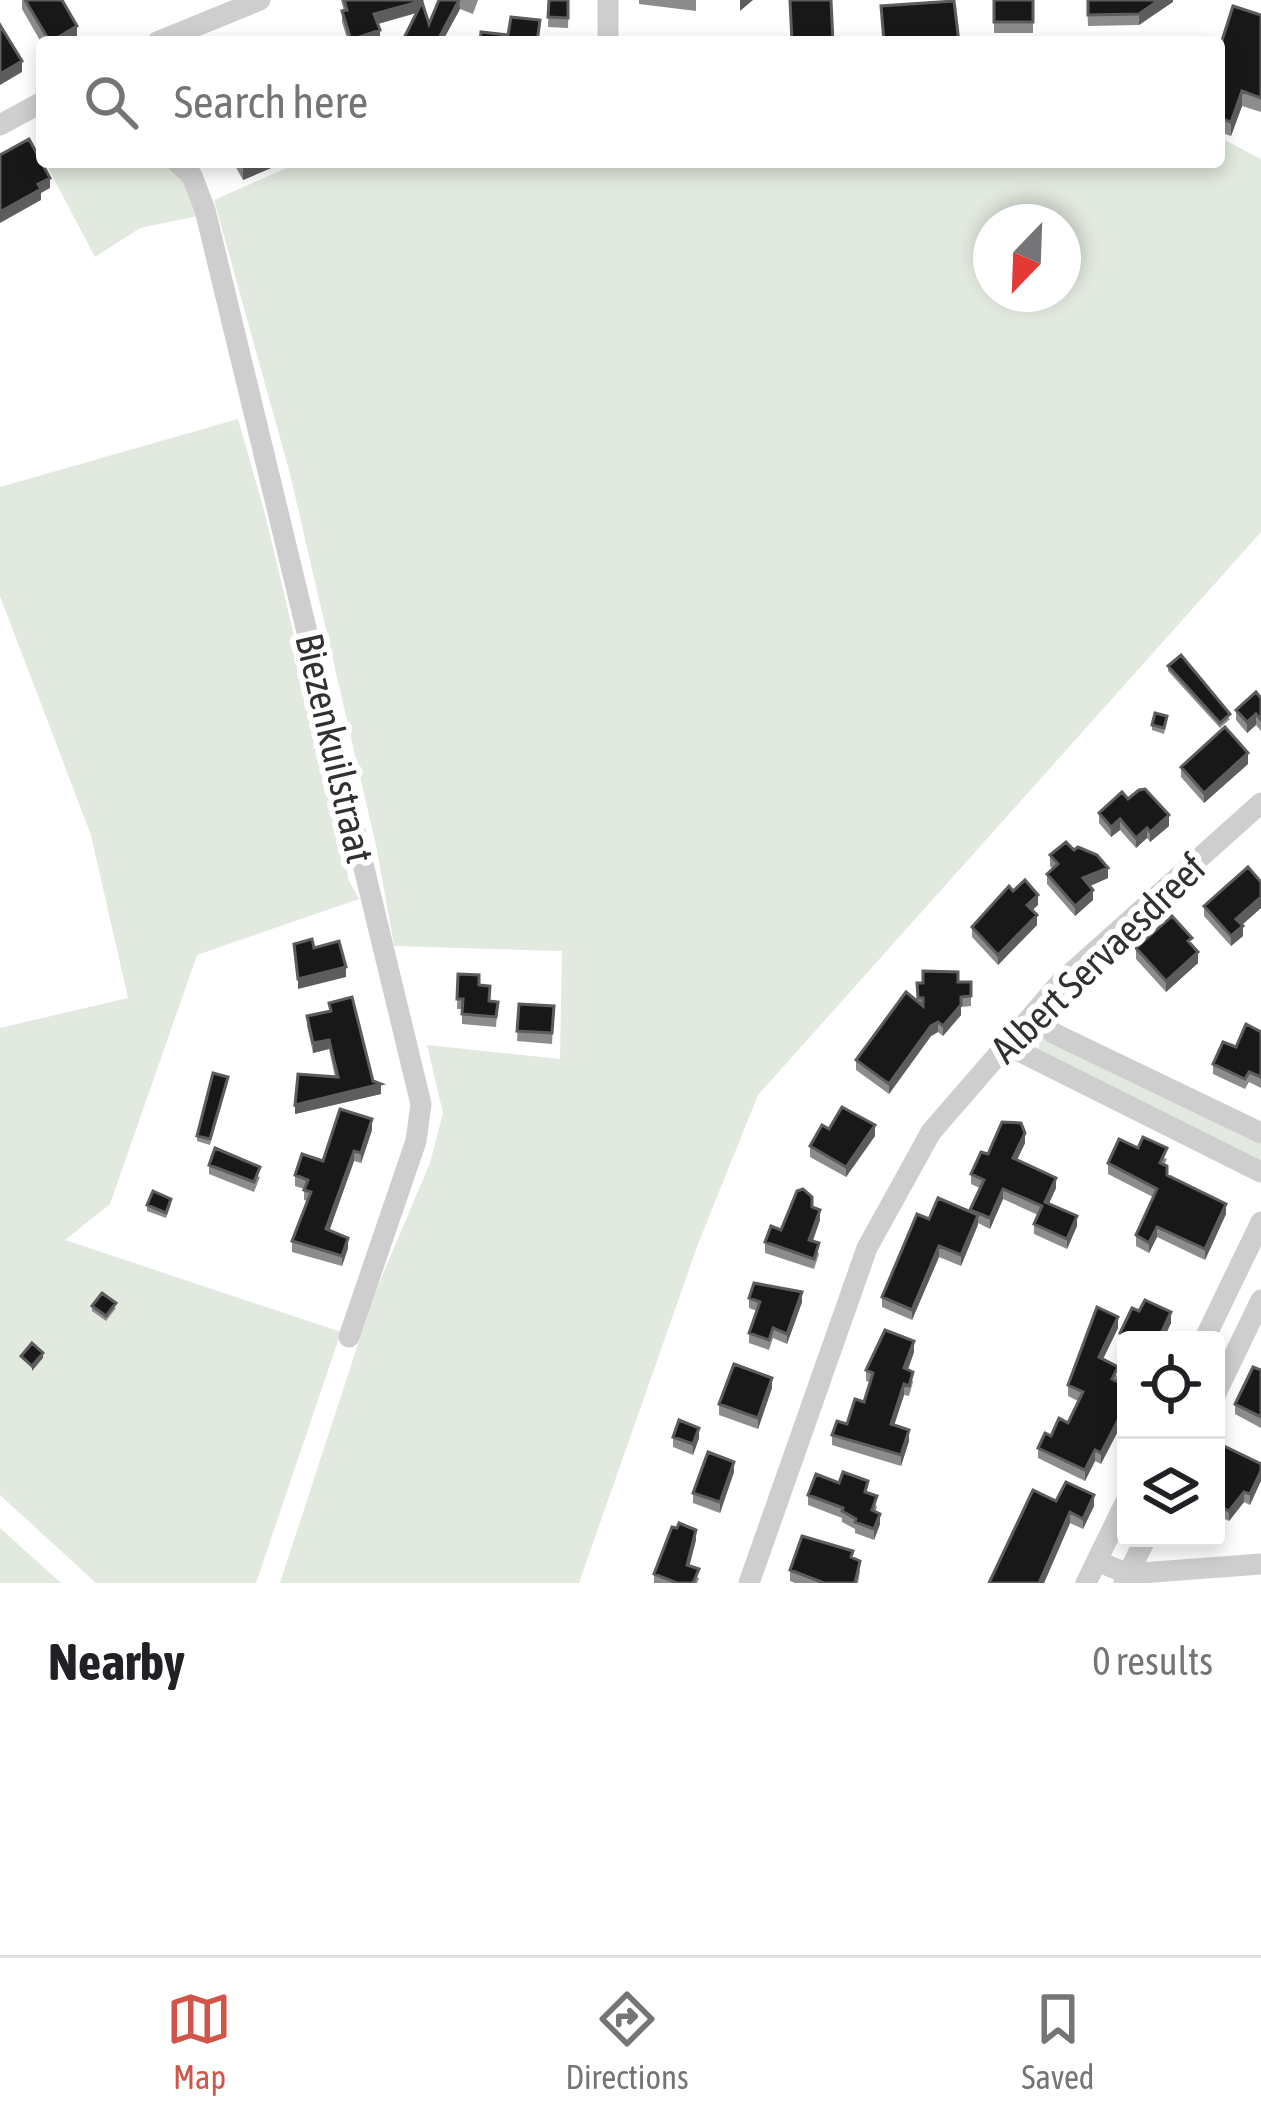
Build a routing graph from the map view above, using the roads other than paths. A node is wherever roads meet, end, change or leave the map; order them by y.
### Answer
1 (260, 0) edge
2 (608, 0) edge
3 (172, 36) edge
4 (608, 36) edge
5 (36, 104) edge
6 (0, 124) edge
7 (183, 168) edge
8 (1261, 803) edge
9 (1035, 1013) junction
10 (1005, 1044) junction
11 (1261, 1133) edge
12 (1261, 1172) edge
13 (1261, 1222) edge
14 (1261, 1300) edge
15 (1208, 1331) edge
16 (349, 1337) dead end
17 (1225, 1374) edge
18 (1117, 1520) edge
19 (1142, 1547) edge
20 (1097, 1561) junction
21 (1261, 1564) edge
22 (1237, 1575) edge
23 (1126, 1578) edge
24 (749, 1583) edge
25 (1086, 1583) edge

1 - 3 street
2 - 4 street
5 - 6 street
7 - 16 street, Biezenkuilstraat
8 - 9 street, Albert Servaesdreef
9 - 10 street, Albert Servaesdreef
9 - 11 street
10 - 12 street
10 - 24 street, Albert Servaesdreef
13 - 15 street
14 - 17 street
18 - 20 street
19 - 23 street
20 - 23 street
20 - 25 street
21 - 22 street
22 - 23 street

